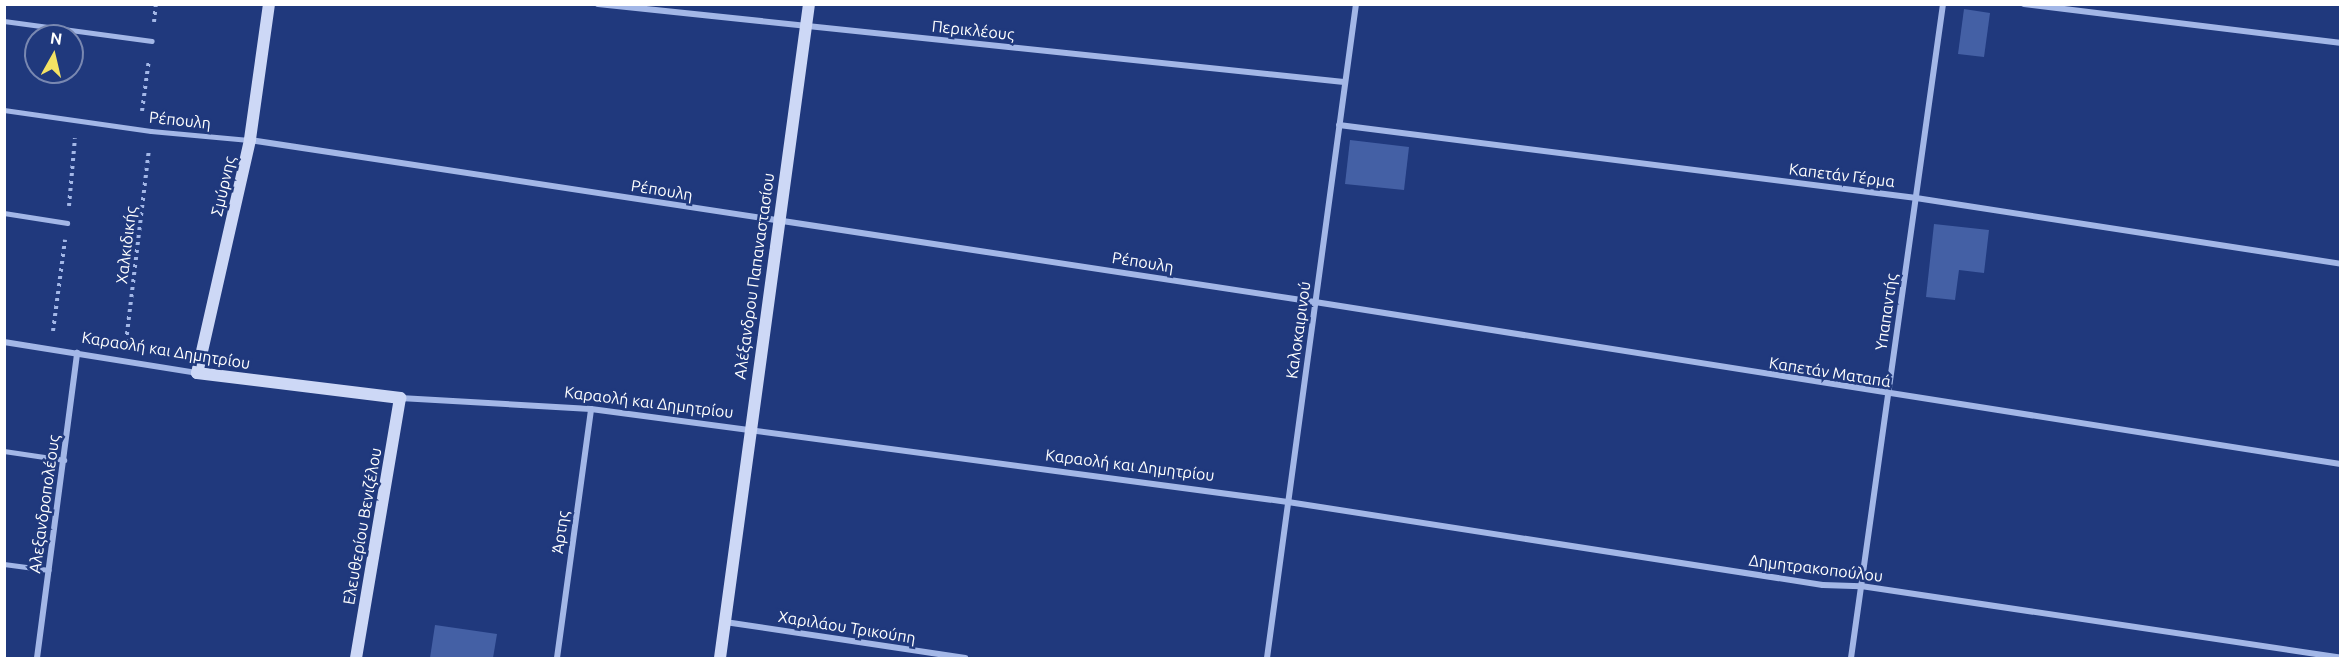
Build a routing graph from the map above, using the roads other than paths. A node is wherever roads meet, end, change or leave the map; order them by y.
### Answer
1 (269, 4) edge
2 (598, 4) edge
3 (809, 4) edge
4 (1356, 4) edge
5 (1943, 4) edge
6 (2024, 4) edge
7 (4, 21) edge
8 (806, 26) junction
9 (152, 41) road end
10 (2340, 43) edge
11 (1344, 82) junction
12 (4, 110) edge
13 (1339, 125) junction
14 (250, 140) junction
15 (1916, 198) junction
16 (4, 213) edge
17 (779, 221) junction
18 (67, 223) dead end
19 (2340, 264) edge
20 (1315, 302) junction
21 (4, 342) edge
22 (77, 353) junction
23 (198, 373) junction
24 (1887, 395) junction
25 (400, 398) junction
26 (591, 409) junction
27 (750, 432) junction
28 (4, 451) edge
29 (64, 460) junction
30 (2340, 464) edge
31 (1288, 502) junction
32 (4, 564) edge
33 (49, 570) junction
34 (1861, 586) junction
35 (724, 622) junction
36 (37, 658) edge
37 (356, 658) edge
38 (557, 658) edge
39 (720, 658) edge
40 (965, 658) edge
41 (1267, 658) edge
42 (1851, 658) edge
43 (2340, 658) edge

1 - 14 street, Σμύρνης
2 - 8 street, Περικλέους
3 - 8 street, Αλέξανδρου Παπαναστασίου
4 - 11 street, Καλοκαιρινού
5 - 15 street, Υπαπαντής
6 - 10 street
7 - 9 lane
8 - 11 street, Περικλέους
8 - 17 street, Αλέξανδρου Παπαναστασίου
11 - 13 street, Καλοκαιρινού
12 - 14 lane, Ρέπουλη
13 - 15 street, Καπετάν Γέρμα
13 - 20 street, Καλοκαιρινού
14 - 17 street, Ρέπουλη
14 - 23 street, Σμύρνης
15 - 19 street, Καπετάν Γέρμα
15 - 24 street, Υπαπαντής
16 - 18 lane
17 - 20 street, Ρέπουλη
17 - 27 street, Αλέξανδρου Παπαναστασίου
20 - 24 street, Καπετάν Ματαπά
20 - 31 street, Καλοκαιρινού
21 - 22 street, Καραολή και Δημητρίου
22 - 23 street, Καραολή και Δημητρίου
22 - 29 street, Αλεξανδροπολέους
23 - 25 street, Καραολή και Δημητρίου
24 - 30 street, Καπετάν Ματαπά
24 - 34 street, Υπαπαντής
25 - 26 street, Καραολή και Δημητρίου
25 - 37 street, Ελευθερίου Βενιζέλου
26 - 27 street, Καραολή και Δημητρίου
26 - 38 street, Άρτης
27 - 31 street, Καραολή και Δημητρίου
27 - 35 street, Αλέξανδρου Παπαναστασίου
28 - 29 lane
29 - 33 street, Αλεξανδροπολέους
31 - 34 street, Δημητρακοπούλου
31 - 41 street, Καλοκαιρινού
32 - 33 lane
33 - 36 street, Αλεξανδροπολέους
34 - 42 street, Υπαπαντής
34 - 43 street, Δημητρακοπούλου
35 - 39 street, Αλέξανδρου Παπαναστασίου
35 - 40 street, Χαριλάου Τρικούπη

